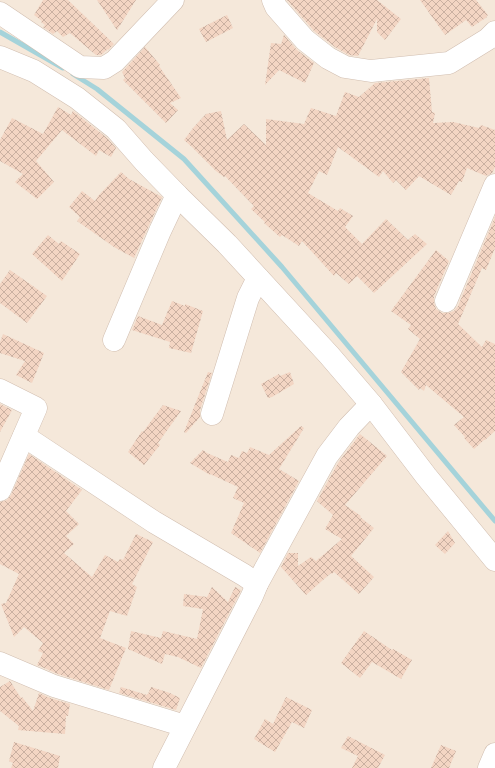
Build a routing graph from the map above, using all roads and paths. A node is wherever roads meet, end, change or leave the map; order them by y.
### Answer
1 (173, 0) edge
2 (273, 0) edge
3 (0, 13) edge
4 (495, 32) edge
5 (2, 62) edge
6 (495, 185) edge
7 (177, 196) junction
8 (258, 278) junction
9 (446, 301) dead end
10 (114, 340) dead end
11 (0, 390) edge
12 (371, 404) junction
13 (212, 414) dead end
14 (24, 436) junction
15 (0, 490) edge
16 (495, 560) edge
17 (257, 584) junction
18 (0, 662) edge
19 (185, 726) junction
20 (495, 754) edge
21 (164, 768) edge
22 (489, 768) edge

1 - 3 street
2 - 4 street
5 - 7 street
6 - 9 street
7 - 8 street
7 - 10 street
8 - 12 street
8 - 13 street
11 - 14 street
12 - 16 street
12 - 17 street
14 - 15 street
14 - 17 street
17 - 19 street
18 - 19 street
19 - 21 street
20 - 22 street

